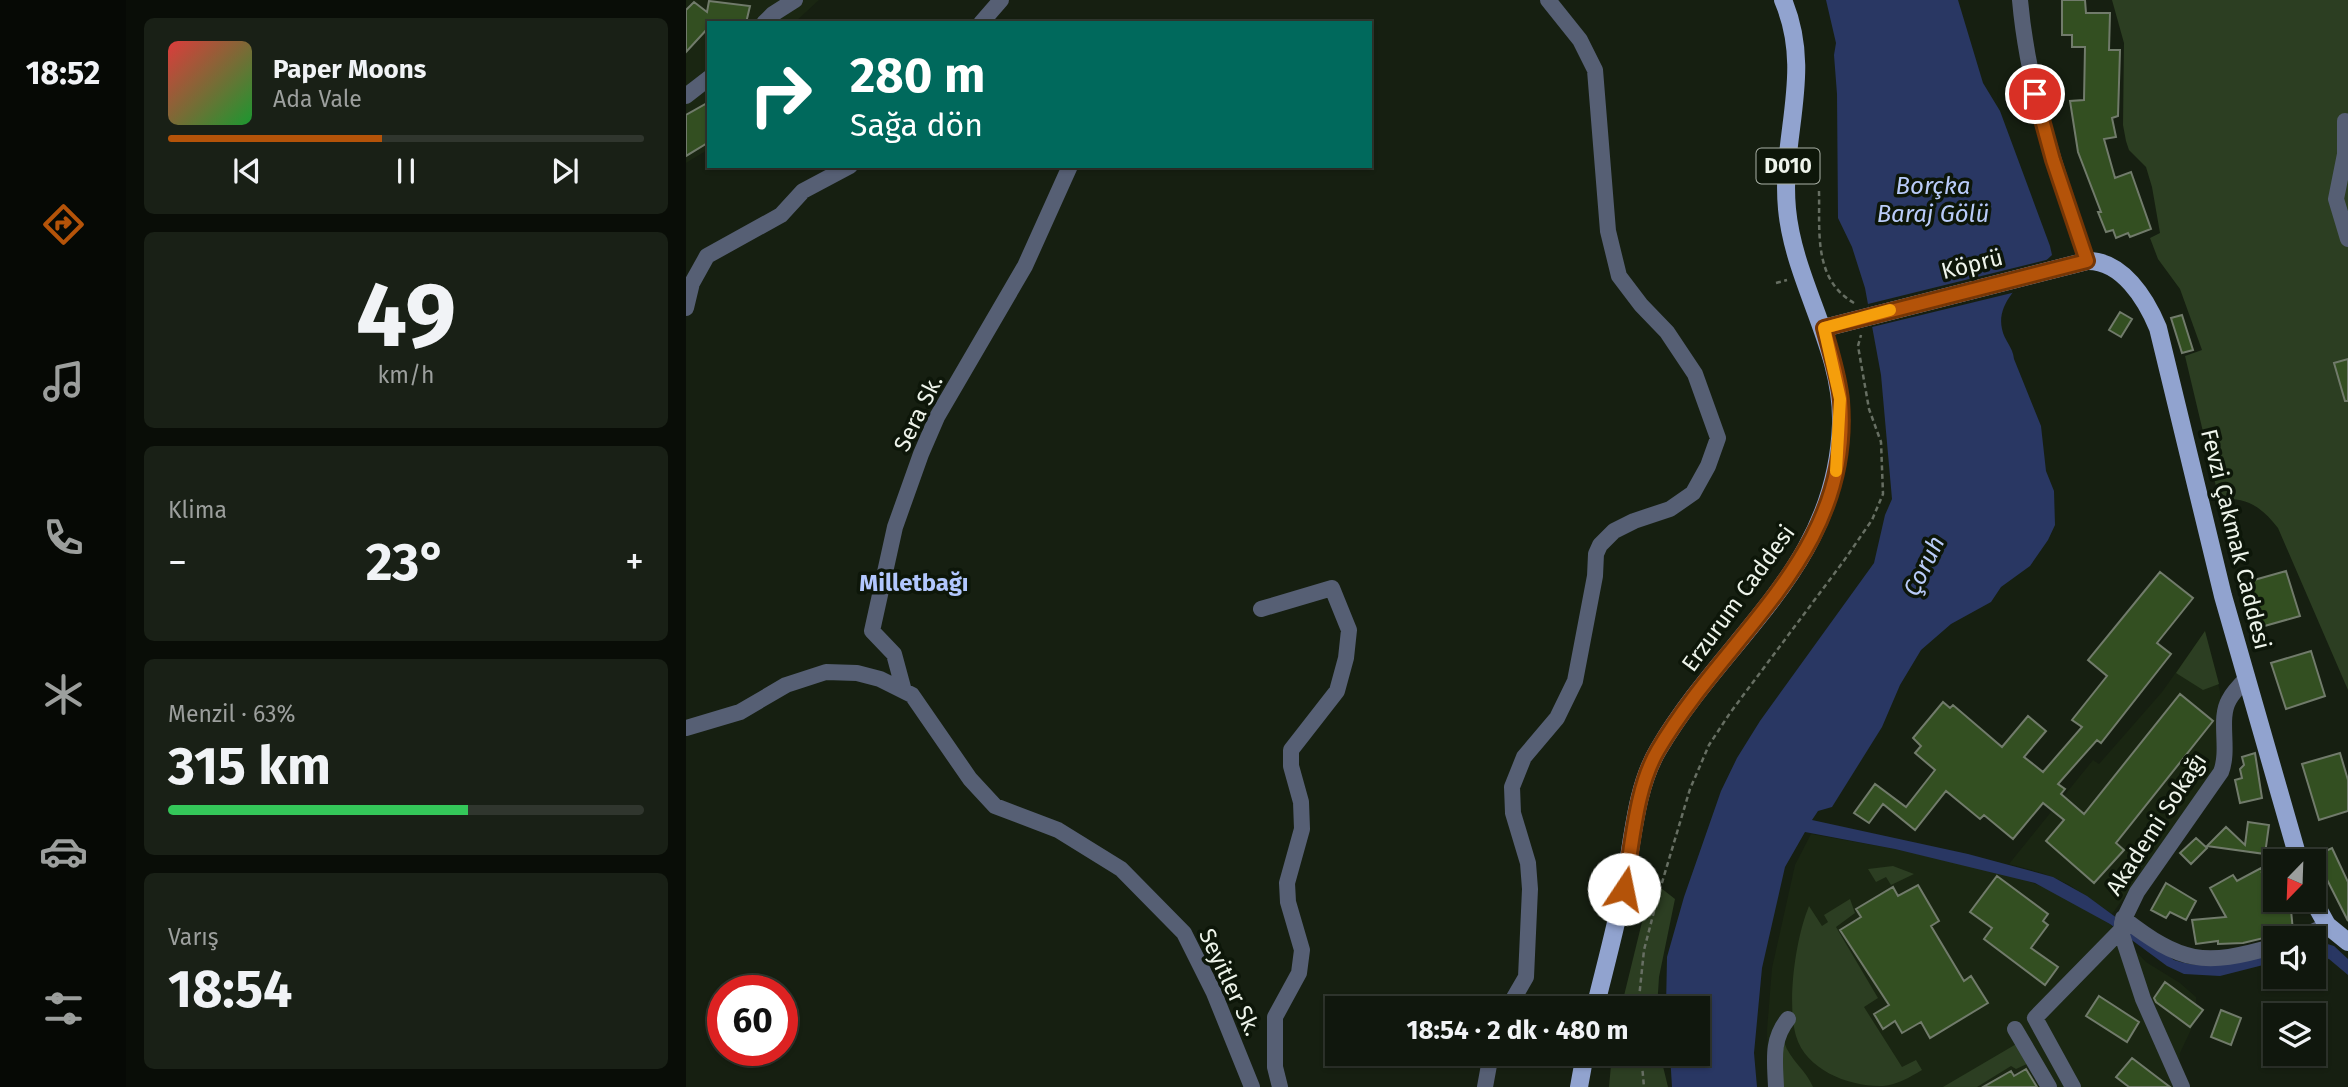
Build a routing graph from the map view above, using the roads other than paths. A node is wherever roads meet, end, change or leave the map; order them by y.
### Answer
1 (795, 0) edge
2 (1001, 0) edge
3 (1548, 0) edge
4 (1783, 0) edge
5 (2011, 0) edge
6 (2020, 0) edge
7 (766, 21) edge
8 (983, 21) edge
9 (2023, 28) junction
10 (707, 80) edge
11 (686, 96) edge
12 (2345, 121) dead end
13 (846, 168) edge
14 (1069, 168) edge
15 (2348, 239) edge
16 (2087, 261) junction
17 (686, 308) edge
18 (1824, 328) junction
19 (1261, 609) dead end
20 (2247, 678) junction
21 (904, 691) junction
22 (686, 728) edge
23 (2296, 849) edge
24 (2320, 912) edge
25 (2122, 924) junction
26 (2327, 925) joint
27 (2348, 942) edge
28 (2263, 948) edge
29 (1515, 996) edge
30 (1598, 996) edge
31 (1788, 1019) dead end
32 (2015, 1029) dead end
33 (1489, 1066) edge
34 (1582, 1066) edge
35 (1252, 1087) edge
36 (1280, 1087) edge
37 (1485, 1087) edge
38 (1579, 1087) edge
39 (1776, 1087) edge
40 (2049, 1087) edge
41 (2073, 1087) edge
42 (2182, 1087) edge

1 - 7 street
2 - 8 street
3 - 29 street
4 - 18 main road, Erzurum Caddesi / D010
5 - 9 street
6 - 9 street
9 - 16 street
10 - 11 street
12 - 15 street
13 - 17 street
14 - 21 street, Sera Sk.
16 - 18 main road, Köprü
16 - 20 main road, Fevzi Çakmak Caddesi
18 - 30 main road, Erzurum Caddesi / D010
19 - 36 street
20 - 23 main road, Fevzi Çakmak Caddesi
20 - 25 street, Akademi Sokağı
21 - 22 street, Seyitler Sk.
21 - 35 street, Seyitler Sk.
24 - 26 main road
25 - 28 street
25 - 41 street, Akademi Sokağı
25 - 42 street
26 - 27 main road
31 - 39 street
32 - 40 street
33 - 37 street
34 - 38 main road

